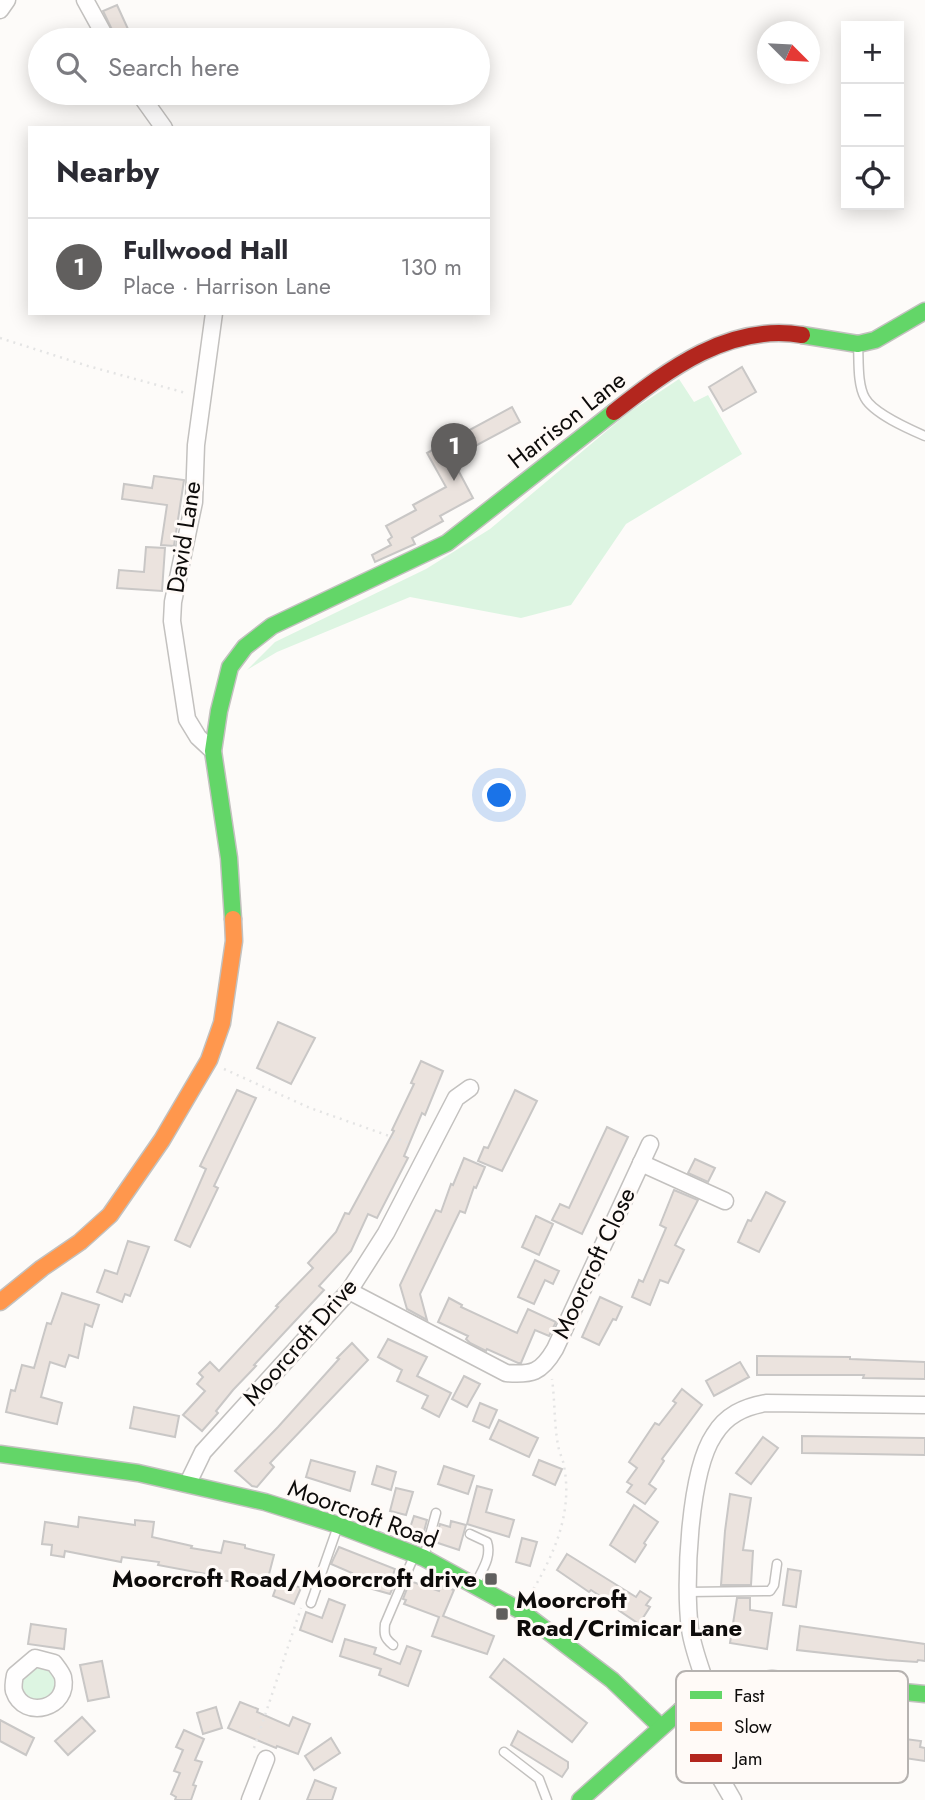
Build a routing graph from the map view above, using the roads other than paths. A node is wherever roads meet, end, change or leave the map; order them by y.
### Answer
1 (7, 0) edge
2 (85, 0) edge
3 (0, 10) edge
4 (100, 28) edge
5 (148, 105) edge
6 (163, 126) edge
7 (925, 312) edge
8 (214, 315) edge
9 (858, 344) junction
10 (925, 436) edge
11 (213, 751) junction
12 (470, 1088) dead end
13 (650, 1144) dead end
14 (641, 1163) junction
15 (726, 1201) dead end
16 (349, 1291) junction
17 (0, 1302) edge
18 (925, 1405) edge
19 (0, 1454) edge
20 (188, 1483) junction
21 (436, 1513) dead end
22 (338, 1525) junction
23 (470, 1534) dead end
24 (419, 1556) junction
25 (778, 1564) dead end
26 (475, 1584) junction
27 (687, 1592) junction
28 (307, 1603) road end
29 (393, 1645) dead end
30 (702, 1671) edge
31 (676, 1714) edge
32 (661, 1727) junction
33 (504, 1752) dead end
34 (266, 1759) road end
35 (723, 1783) edge
36 (250, 1800) edge
37 (547, 1800) edge
38 (580, 1800) edge
39 (733, 1800) edge

1 - 3 street
2 - 4 street
5 - 6 street
7 - 9 street
8 - 11 street, David Lane
9 - 10 lane
9 - 11 street, Harrison Lane
11 - 17 street, Harrison Lane
12 - 16 street, Moorcroft Drive
13 - 14 street, Moorcroft Close
14 - 15 street, Moorcroft Close
14 - 16 street, Moorcroft Close
16 - 20 street, Moorcroft Drive
18 - 27 street
19 - 20 street, Moorcroft Road
20 - 22 street, Moorcroft Road
21 - 24 lane
22 - 24 street, Moorcroft Road
22 - 28 lane
23 - 26 lane
24 - 26 street, Moorcroft Road
24 - 29 lane
25 - 27 lane
26 - 32 street, Moorcroft Road
27 - 30 street
31 - 32 street
32 - 38 street
33 - 37 lane
34 - 36 street
35 - 39 street

